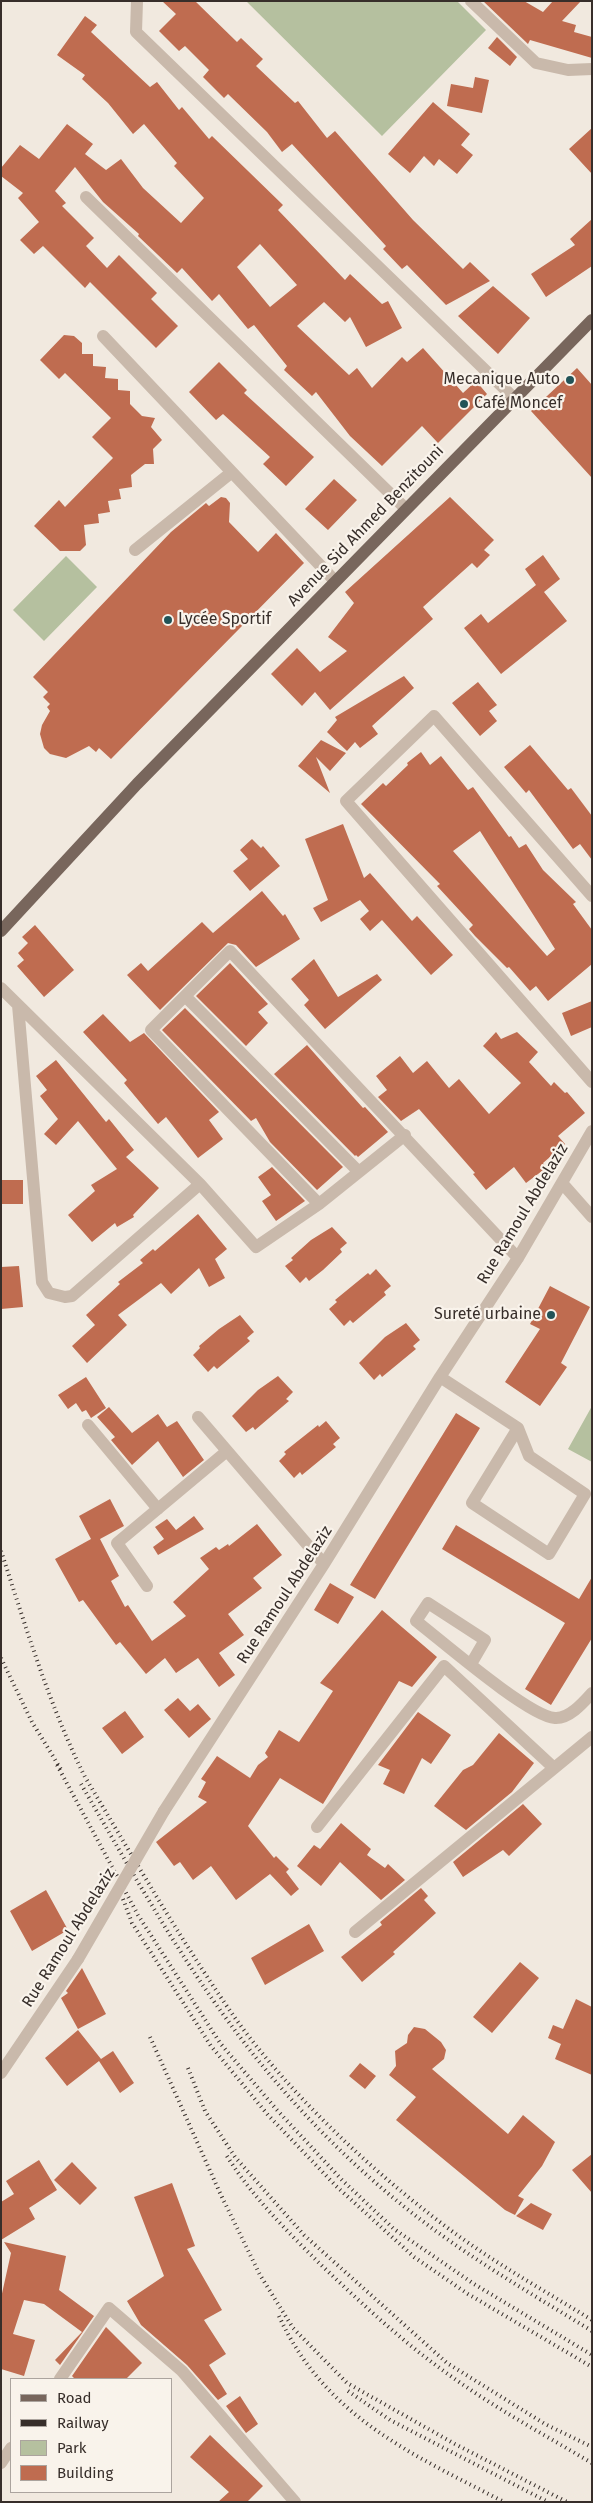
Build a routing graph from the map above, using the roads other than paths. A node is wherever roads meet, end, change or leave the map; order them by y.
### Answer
1 (137, 1) edge
2 (471, 1) edge
3 (592, 70) edge
4 (86, 197) dead end
5 (592, 320) edge
6 (103, 336) dead end
7 (515, 400) junction
8 (232, 472) junction
9 (405, 508) junction
10 (135, 550) dead end
11 (335, 581) junction
12 (592, 896) edge
13 (1, 931) edge
14 (1, 988) edge
15 (185, 996) junction
16 (18, 1005) junction
17 (592, 1082) edge
18 (592, 1131) edge
19 (405, 1135) junction
20 (359, 1172) junction
21 (562, 1183) junction
22 (200, 1184) junction
23 (319, 1204) junction
24 (592, 1217) edge
25 (518, 1258) junction
26 (440, 1377) junction
27 (198, 1418) dead end
28 (88, 1425) dead end
29 (518, 1428) junction
30 (227, 1451) junction
31 (158, 1510) junction
32 (324, 1564) junction
33 (147, 1586) dead end
34 (471, 1664) junction
35 (592, 1693) edge
36 (592, 1737) edge
37 (554, 1768) junction
38 (317, 1827) dead end
39 (355, 1932) dead end
40 (1, 2073) edge
41 (61, 2378) edge
42 (10, 2450) edge
43 (1, 2463) edge
44 (295, 2502) edge

1 - 7 street
2 - 3 street
4 - 9 street
5 - 7 main road, Avenue Sid Ahmed Benzitouni
6 - 8 street
7 - 9 main road, Avenue Sid Ahmed Benzitouni
8 - 10 street
8 - 11 street
9 - 11 main road, Avenue Sid Ahmed Benzitouni
11 - 13 main road, Avenue Sid Ahmed Benzitouni
12 - 17 street
14 - 16 street
15 - 19 street
15 - 20 street
15 - 23 street
16 - 22 street
16 - 22 street
18 - 21 street, Rue Ramoul Abdelaziz
19 - 20 street
19 - 25 street
20 - 23 street
21 - 24 street
21 - 25 street, Rue Ramoul Abdelaziz
22 - 23 street
25 - 26 street, Rue Ramoul Abdelaziz
26 - 29 street
26 - 32 street, Rue Ramoul Abdelaziz
27 - 30 street
28 - 31 street
29 - 29 street
30 - 31 street
30 - 32 street
31 - 33 street
32 - 40 street, Rue Ramoul Abdelaziz, bridge
34 - 34 street
34 - 35 street
36 - 37 street
37 - 38 street
37 - 39 street
41 - 44 street
42 - 43 street

